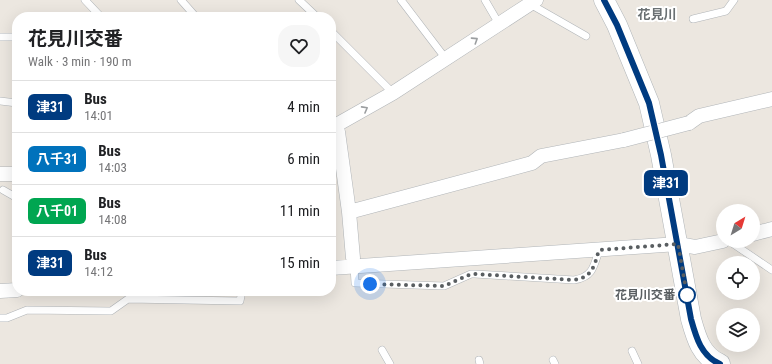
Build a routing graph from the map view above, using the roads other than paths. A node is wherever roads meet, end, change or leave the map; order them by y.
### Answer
1 (86, 0) edge
2 (181, 0) edge
3 (300, 0) edge
4 (401, 0) edge
5 (485, 0) edge
6 (604, 0) edge
7 (734, 0) edge
8 (533, 2) edge
9 (97, 12) edge
10 (192, 12) edge
11 (312, 12) edge
12 (693, 19) dead end
13 (499, 24) junction
14 (336, 36) edge
15 (586, 36) dead end
16 (0, 37) edge
17 (12, 37) edge
18 (446, 59) junction
19 (393, 93) junction
20 (772, 99) edge
21 (0, 101) edge
22 (12, 102) edge
23 (336, 129) edge
24 (336, 141) edge
25 (0, 174) edge
26 (12, 174) edge
27 (3, 190) dead end
28 (12, 195) edge
29 (349, 212) junction
30 (772, 229) edge
31 (760, 232) edge
32 (716, 242) edge
33 (678, 244) junction
34 (739, 248) edge
35 (599, 250) junction
36 (353, 262) junction
37 (336, 267) edge
38 (772, 270) edge
39 (12, 290) edge
40 (0, 291) edge
41 (241, 296) edge
42 (0, 318) edge
43 (382, 350) dead end
44 (632, 352) dead end
45 (704, 358) edge
46 (390, 364) edge
47 (638, 364) edge
48 (720, 364) edge

1 - 9 lane
2 - 10 lane
3 - 11 lane
4 - 18 lane
5 - 13 lane
6 - 33 street
7 - 12 lane
8 - 13 street
8 - 15 lane
18 -> 13 street
14 - 19 lane
16 - 17 lane
18 - 19 street
23 -> 19 street
20 - 29 street, bridge
21 - 22 lane
24 - 29 street
25 - 26 street
27 - 28 lane
29 - 36 street
30 - 31 street
32 - 33 street
33 - 35 street
33 - 45 street
34 - 38 lane
35 - 36 street
35 - 36 lane
36 - 37 street
39 - 40 street
41 - 42 lane
43 - 46 lane
44 - 47 lane
45 - 48 street

